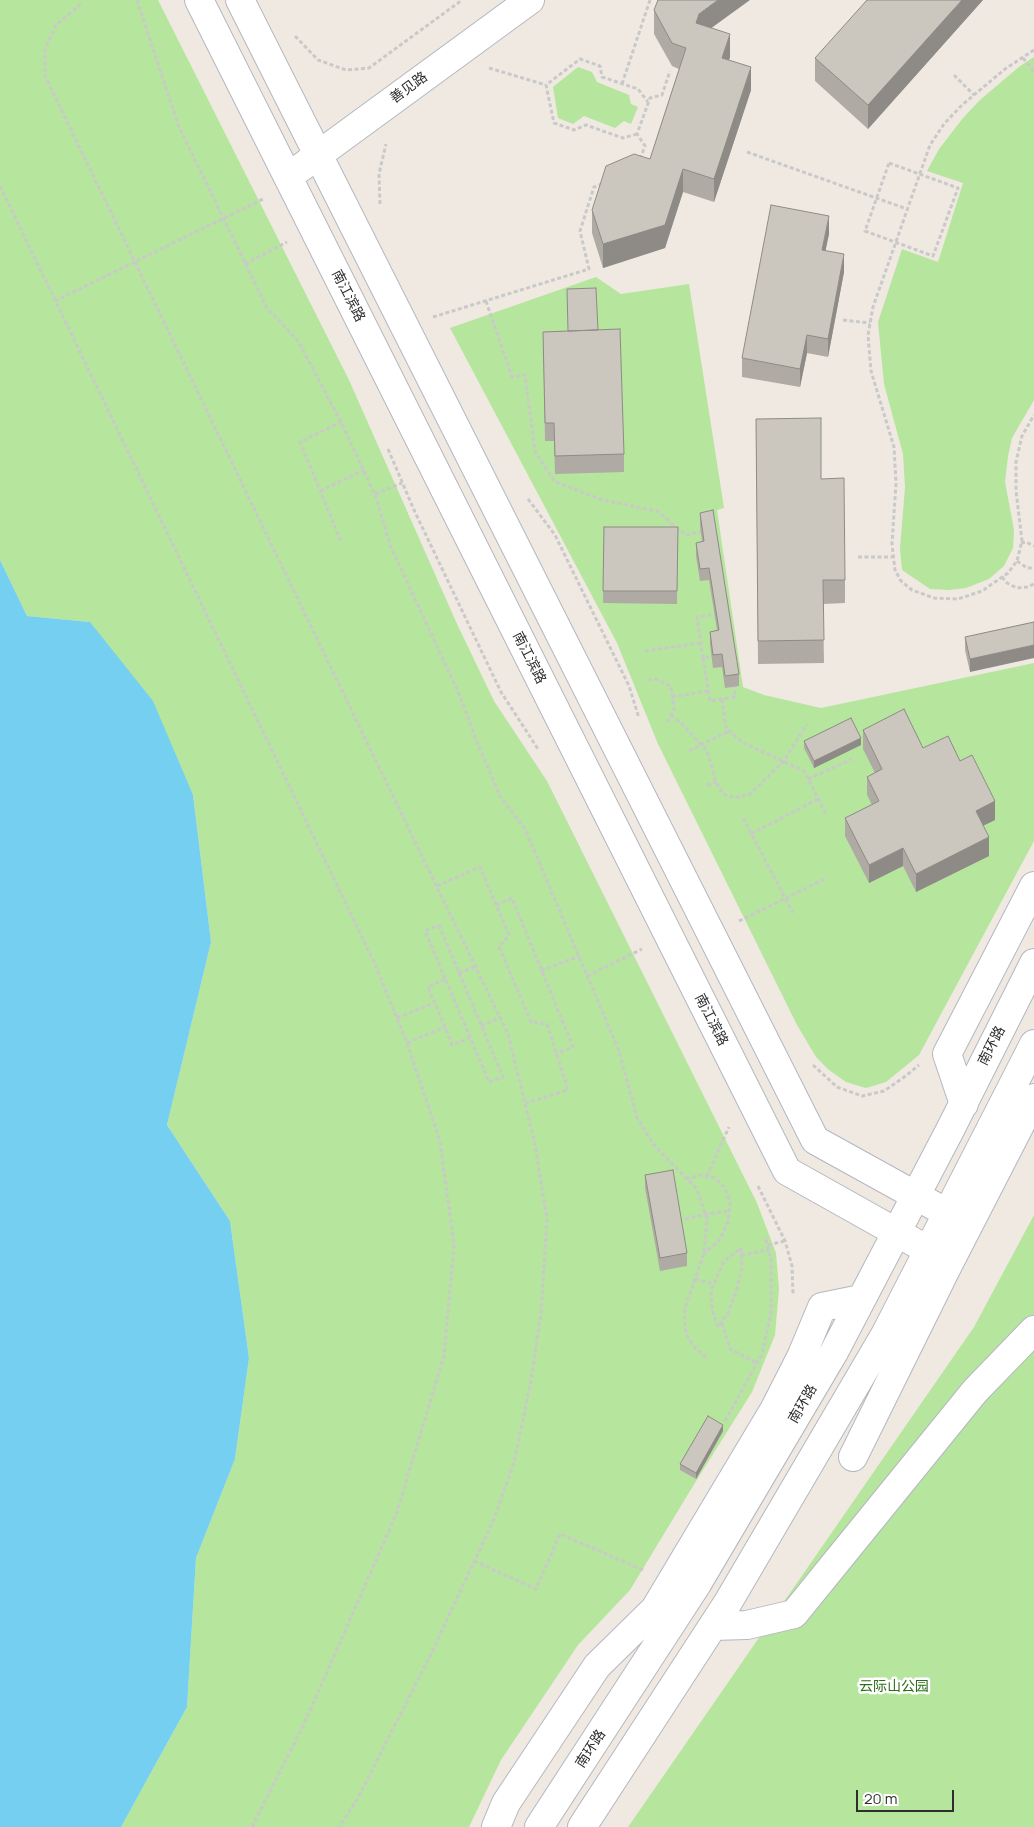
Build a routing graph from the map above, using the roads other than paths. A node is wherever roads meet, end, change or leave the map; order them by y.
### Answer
1 (199, 0) edge
2 (240, 0) edge
3 (500, 0) edge
4 (530, 0) edge
5 (314, 148) junction
6 (284, 170) junction
7 (1034, 886) edge
8 (1034, 963) edge
9 (1034, 1044) edge
10 (1034, 1098) edge
11 (964, 1104) junction
12 (916, 1196) junction
13 (947, 1213) junction
14 (897, 1232) junction
15 (928, 1250) junction
16 (861, 1299) junction
17 (1034, 1330) edge
18 (853, 1457) dead end
19 (713, 1626) junction
20 (496, 1827) edge
21 (540, 1827) edge
22 (582, 1827) edge

1 - 6 main road, 南江滨路
2 - 5 main road
3 - 5 main road, 善见路
4 - 5 main road, 善见路
5 - 6 main road, 善见路
5 - 12 main road
6 - 14 main road, 南江滨路
7 - 11 main road
8 - 11 main road, 南环路
9 - 13 main road
10 - 18 main road
11 - 12 main road, 南环路
12 - 13 main road
12 - 14 main road, 南环路
13 - 15 main road
14 - 15 main road, 南江滨路
14 - 16 main road, 南环路
15 - 19 main road
16 - 20 main road
16 - 21 main road, 南环路
17 - 19 main road
19 - 22 main road

